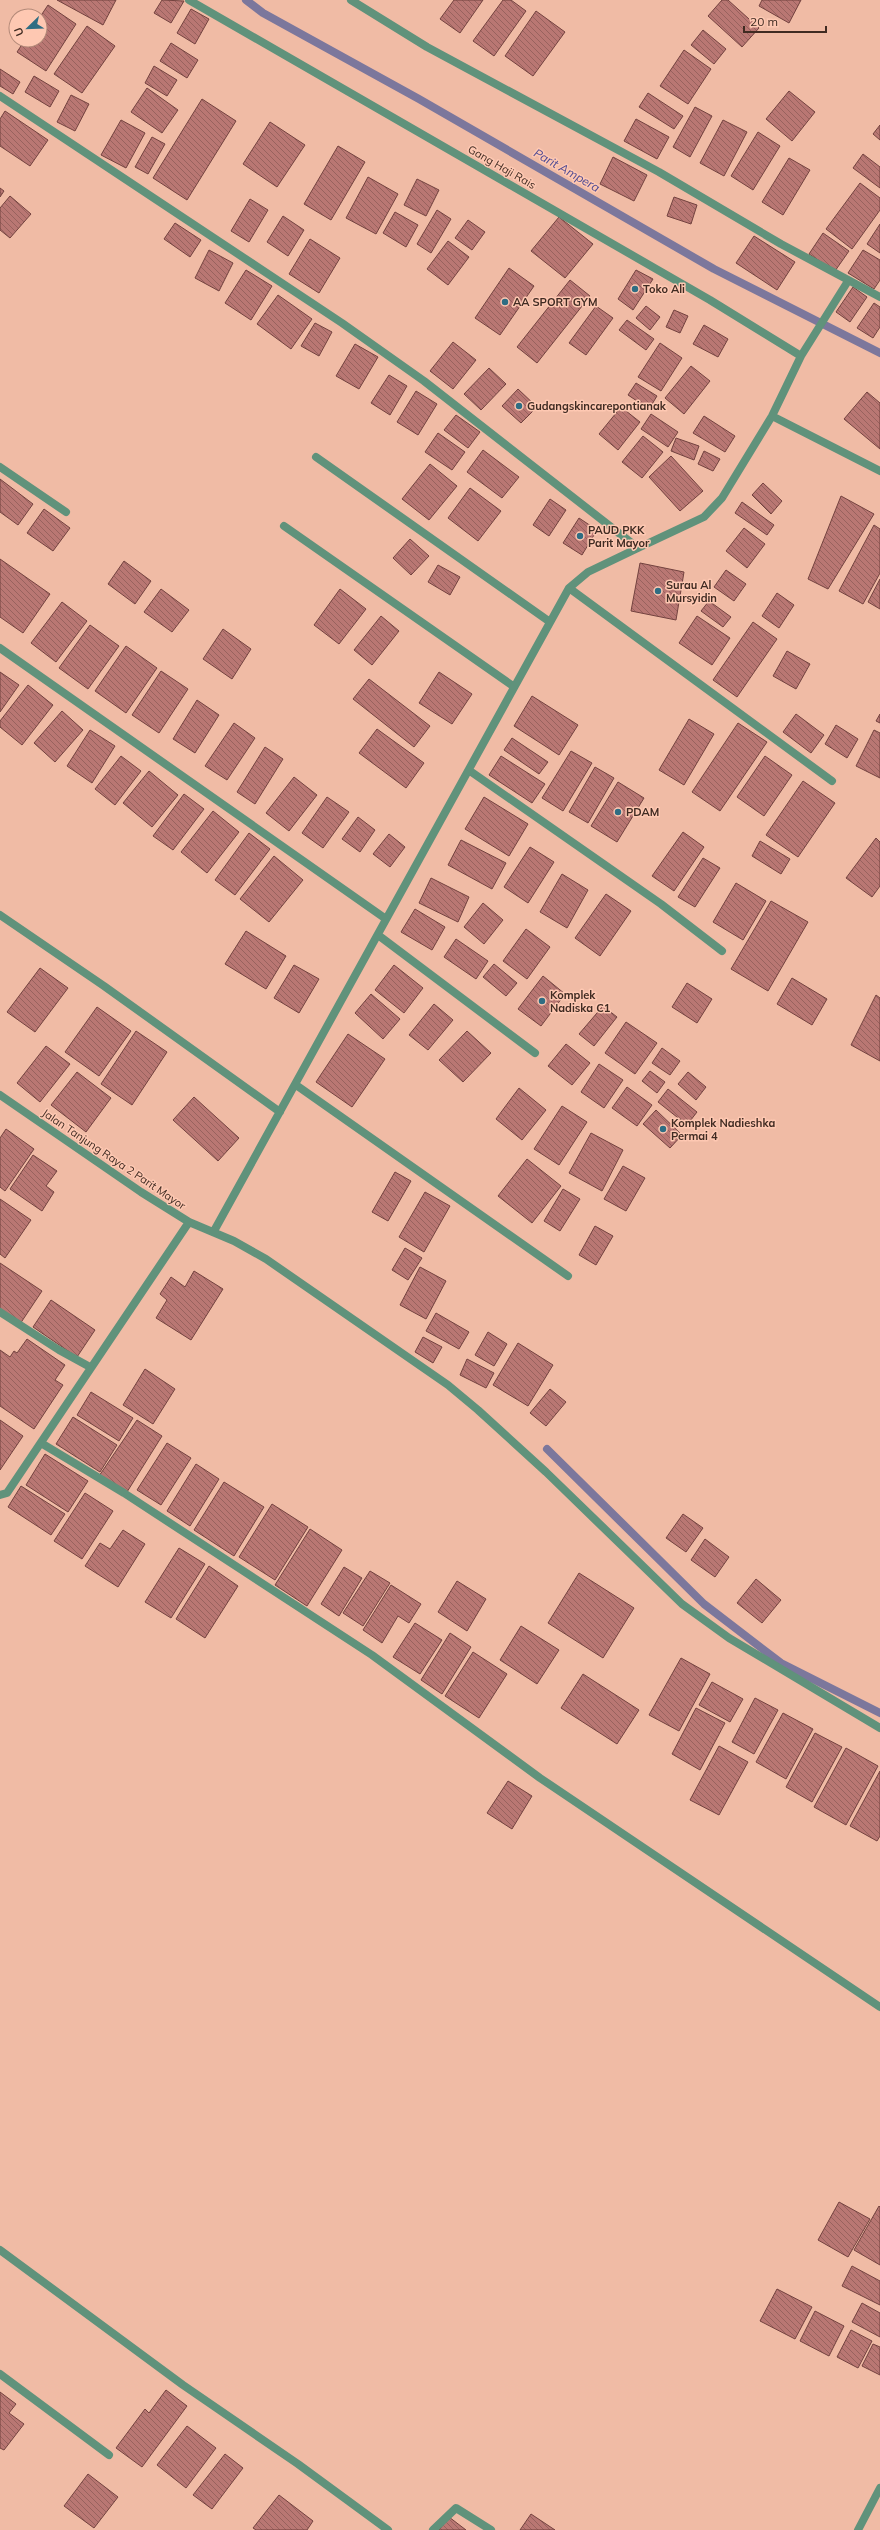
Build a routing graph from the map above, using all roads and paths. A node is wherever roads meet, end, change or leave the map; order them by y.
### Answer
1 (189, 0) edge
2 (351, 0) edge
3 (0, 96) edge
4 (848, 281) junction
5 (880, 297) edge
6 (801, 356) junction
7 (772, 416) junction
8 (316, 457) dead end
9 (0, 467) edge
10 (880, 471) edge
11 (66, 512) dead end
12 (284, 526) dead end
13 (638, 548) junction
14 (569, 588) junction
15 (550, 622) junction
16 (0, 648) edge
17 (513, 686) junction
18 (470, 771) junction
19 (832, 782) dead end
20 (0, 915) edge
21 (386, 919) junction
22 (378, 935) junction
23 (722, 951) dead end
24 (535, 1054) dead end
25 (296, 1085) junction
26 (0, 1095) edge
27 (280, 1112) junction
28 (190, 1222) junction
29 (214, 1231) junction
30 (568, 1276) dead end
31 (0, 1312) edge
32 (90, 1367) junction
33 (41, 1443) junction
34 (0, 1495) edge
35 (880, 1728) edge
36 (880, 2007) edge
37 (0, 2250) edge
38 (0, 2374) edge
39 (109, 2455) dead end
40 (880, 2488) edge
41 (388, 2530) edge
42 (433, 2530) edge
43 (491, 2530) edge
44 (858, 2530) edge

1 - 6 street, Gang Haji Rais
2 - 4 street
3 - 13 street
4 - 5 street
4 - 6 street
6 - 7 street
7 - 10 street
7 - 13 street
8 - 15 street
9 - 11 street
12 - 17 street
13 - 14 street
14 - 15 street
14 - 19 street
15 - 17 street
16 - 21 street
17 - 18 street
18 - 21 street
18 - 23 street
20 - 27 street
21 - 22 street
22 - 24 street
22 - 25 street
25 - 27 street
25 - 30 street
26 - 28 street, Jalan Tanjung Raya 2 Parit Mayor
27 - 29 street
28 - 29 street
28 - 32 street, Jalan Tanjung Raya 2 Parit Mayor
29 - 35 street
31 - 32 street
32 - 33 street, Jalan Tanjung Raya 2 Parit Mayor
33 - 34 street, Jalan Tanjung Raya 2 Parit Mayor
33 - 36 street
37 - 41 street
38 - 39 street
40 - 44 street
42 - 43 street

